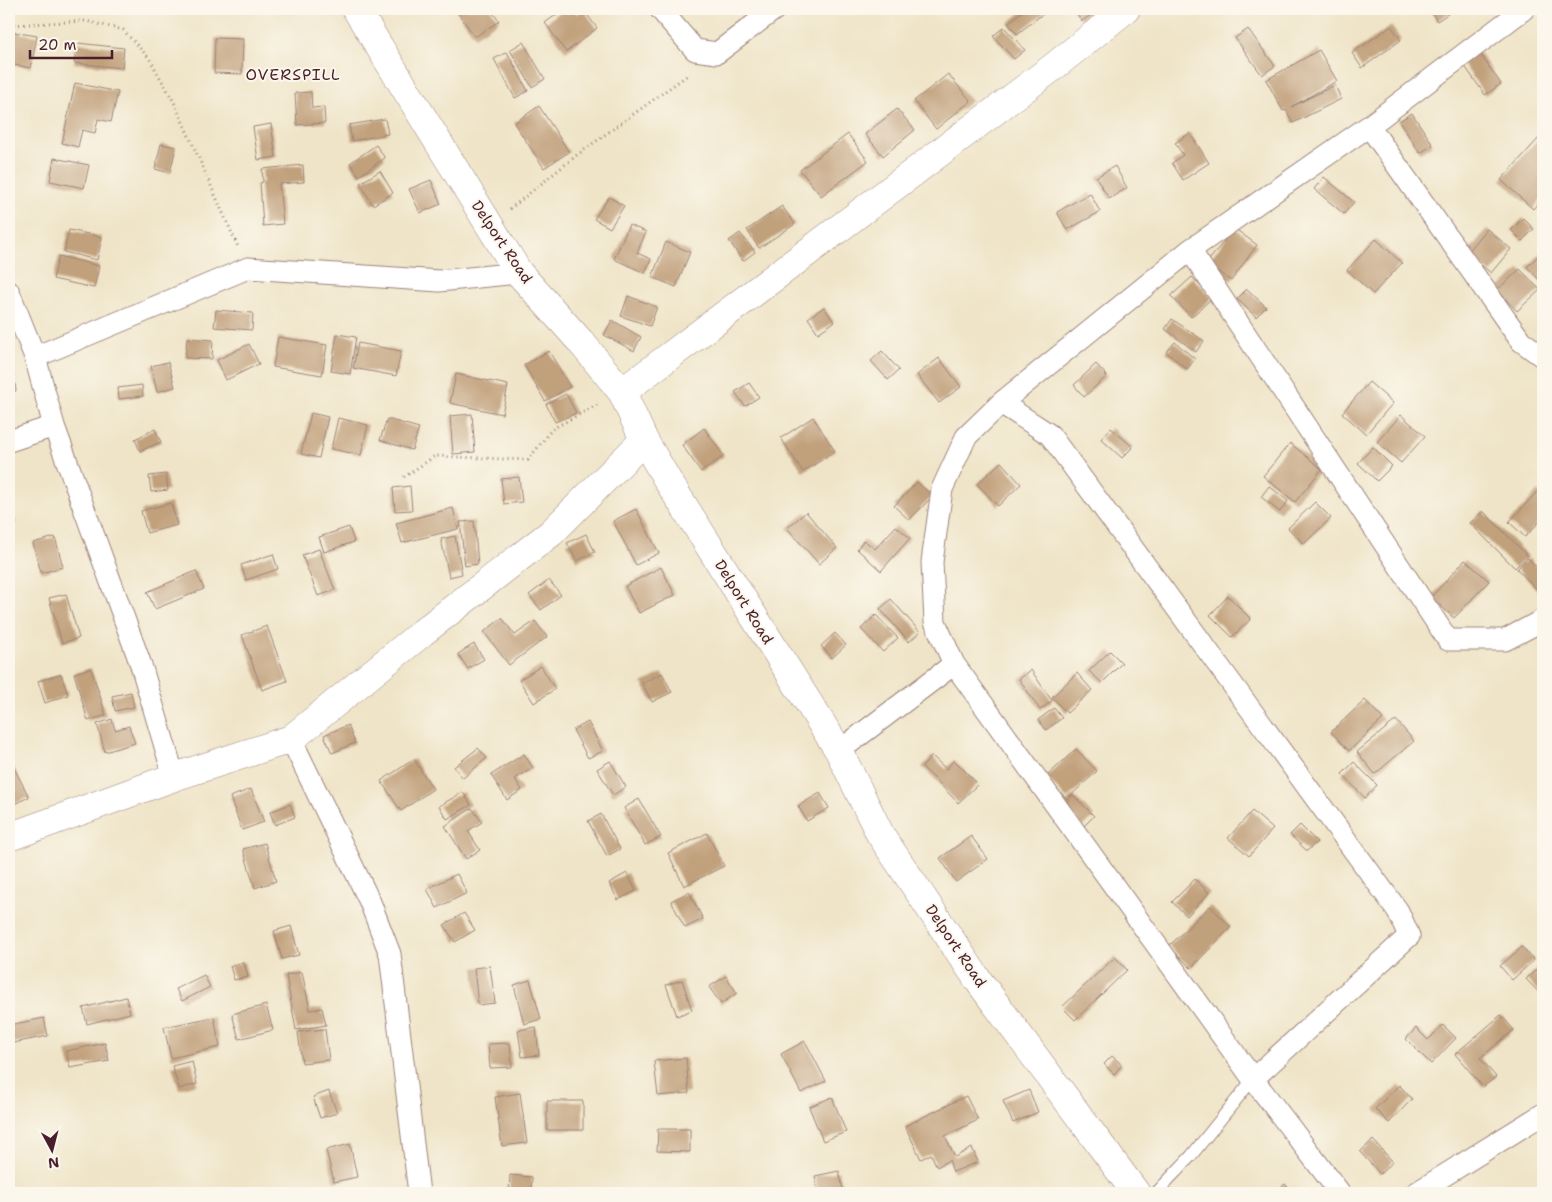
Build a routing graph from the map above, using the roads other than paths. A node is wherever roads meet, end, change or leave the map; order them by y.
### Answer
1 (356, 9) edge
2 (660, 9) edge
3 (775, 9) edge
4 (1126, 9) edge
5 (1524, 9) edge
6 (1369, 126) junction
7 (1190, 250) junction
8 (519, 273) junction
9 (9, 292) edge
10 (35, 357) junction
11 (1543, 358) edge
12 (622, 392) junction
13 (1001, 403) junction
14 (54, 426) junction
15 (644, 440) junction
16 (9, 441) edge
17 (1543, 620) edge
18 (954, 664) junction
19 (290, 739) junction
20 (839, 751) junction
21 (174, 778) junction
22 (9, 837) edge
23 (1253, 1078) junction
24 (1543, 1114) edge
25 (419, 1193) edge
26 (1136, 1193) edge
27 (1156, 1193) edge
28 (1340, 1193) edge
29 (1416, 1193) edge

1 - 8 street, Delport Road
2 - 3 street
4 - 12 street
5 - 6 street
6 - 7 street
6 - 11 street
7 - 13 street
7 - 17 street
8 - 10 street
8 - 12 street, Delport Road
9 - 10 street
10 - 14 street
12 - 15 street, Delport Road
13 - 18 street
13 - 23 street
14 - 16 street
14 - 21 street
15 - 19 street
15 - 20 street, Delport Road
18 - 20 street
18 - 23 street
19 - 21 street
19 - 25 street
20 - 26 street, Delport Road
21 - 22 street
23 - 27 lane
23 - 28 street
24 - 29 street

